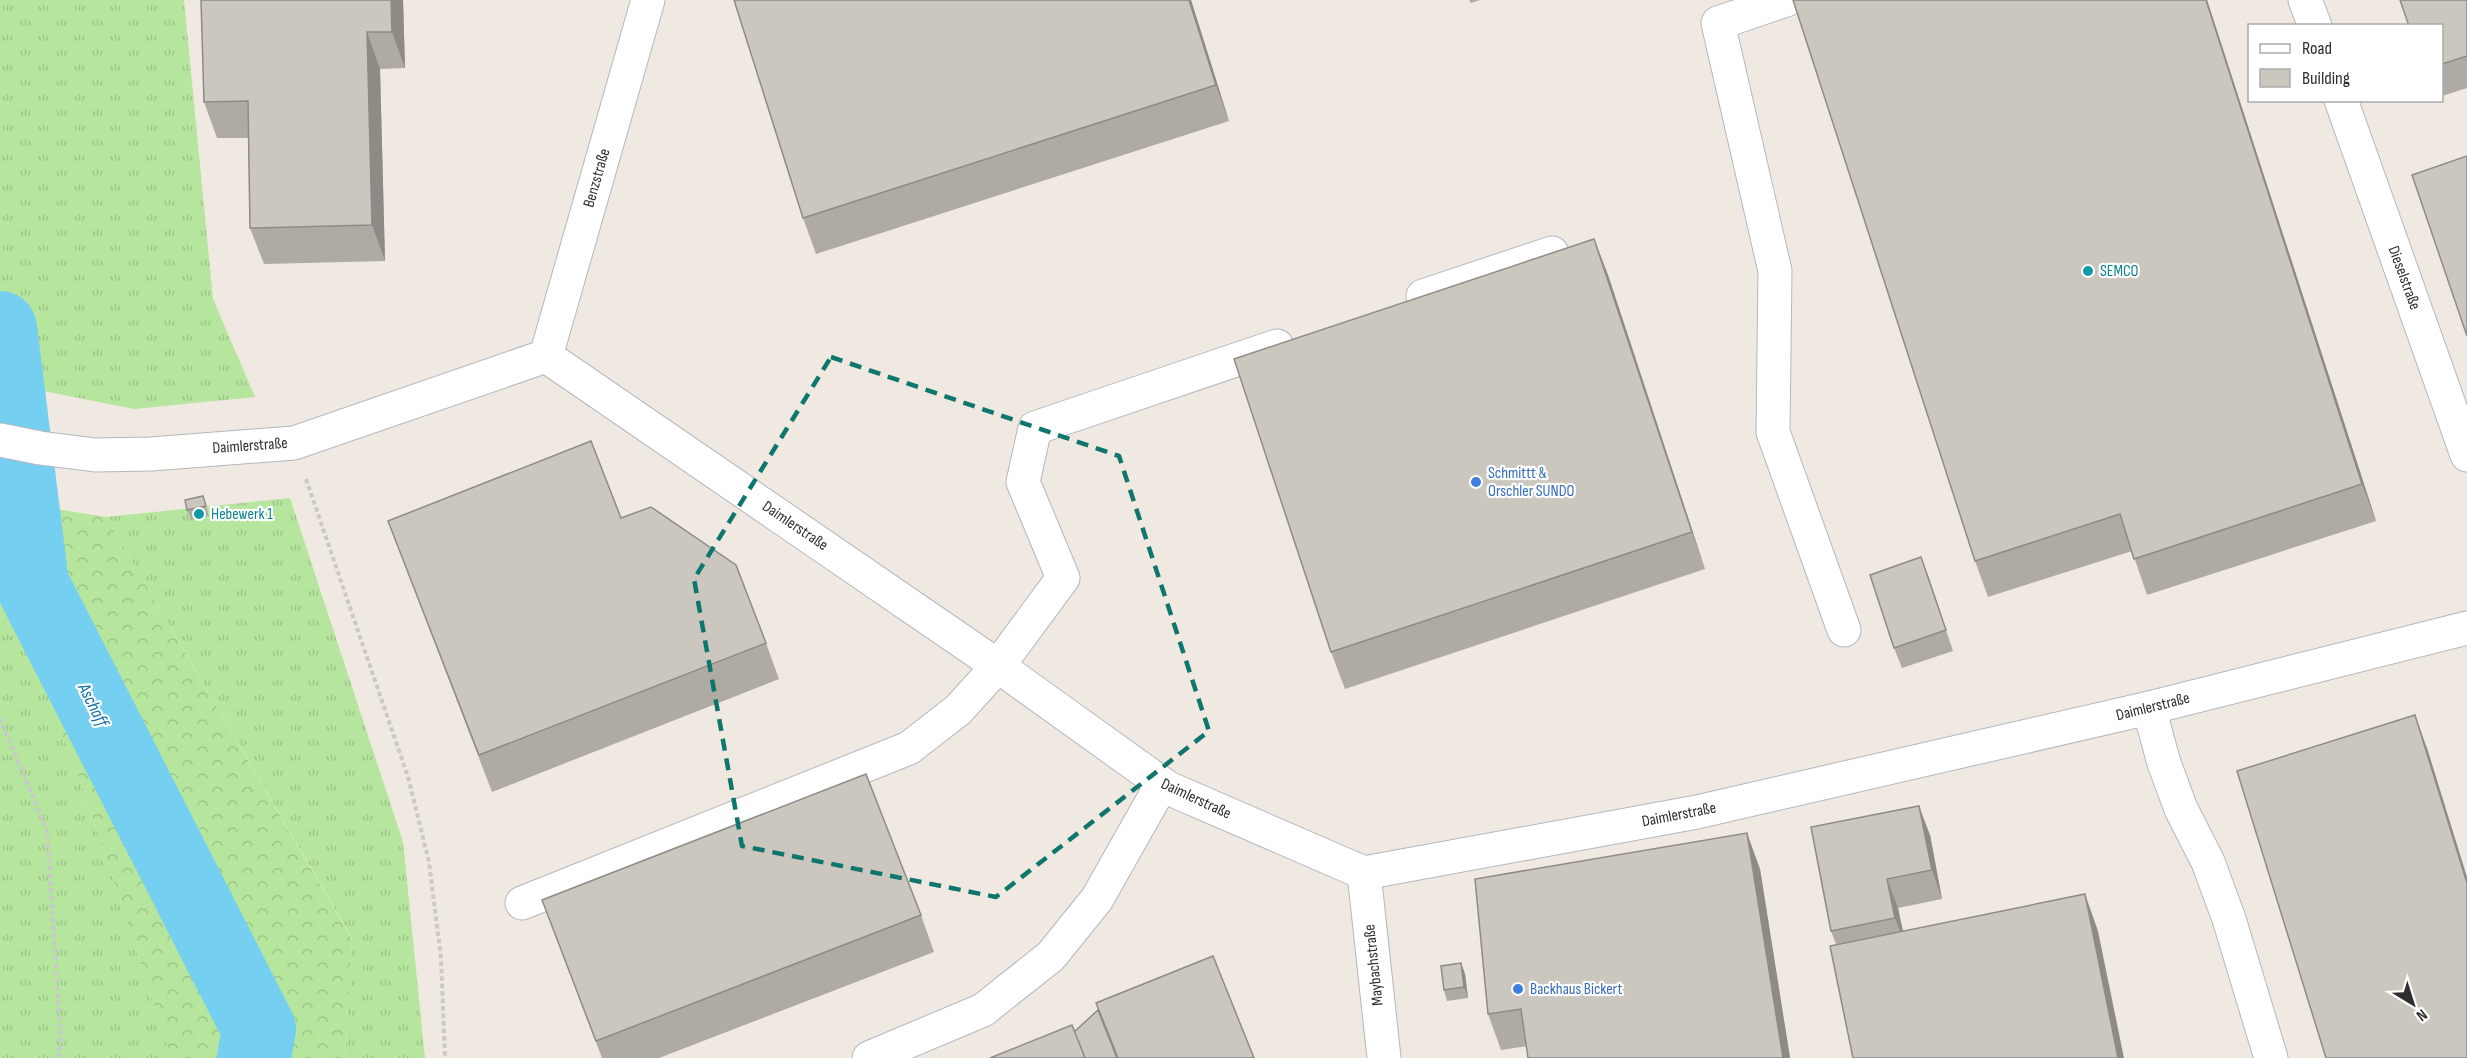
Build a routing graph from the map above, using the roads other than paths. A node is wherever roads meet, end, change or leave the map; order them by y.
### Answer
1 (648, 0) edge
2 (1786, 0) edge
3 (2306, 0) edge
4 (2313, 24) edge
5 (2342, 102) edge
6 (1552, 253) edge
7 (1395, 306) edge
8 (1305, 336) edge
9 (546, 356) junction
10 (0, 440) edge
11 (2467, 455) edge
12 (2467, 628) edge
13 (1844, 630) dead end
14 (998, 666) junction
15 (2150, 708) junction
16 (1162, 784) junction
17 (1364, 873) junction
18 (522, 903) dead end
19 (869, 1058) edge
20 (1384, 1058) edge
21 (2271, 1058) edge

1 - 9 street, Benzstraße
2 - 13 street
3 - 4 street
5 - 11 street, Dieselstraße
6 - 7 street
8 - 14 street
9 - 10 street, Daimlerstraße
9 - 14 street, Daimlerstraße
12 - 15 street, Daimlerstraße
14 - 16 street, Daimlerstraße
14 - 18 street
15 - 17 street, Daimlerstraße
15 - 21 street
16 - 17 street, Daimlerstraße
16 - 19 street
17 - 20 street, Maybachstraße

